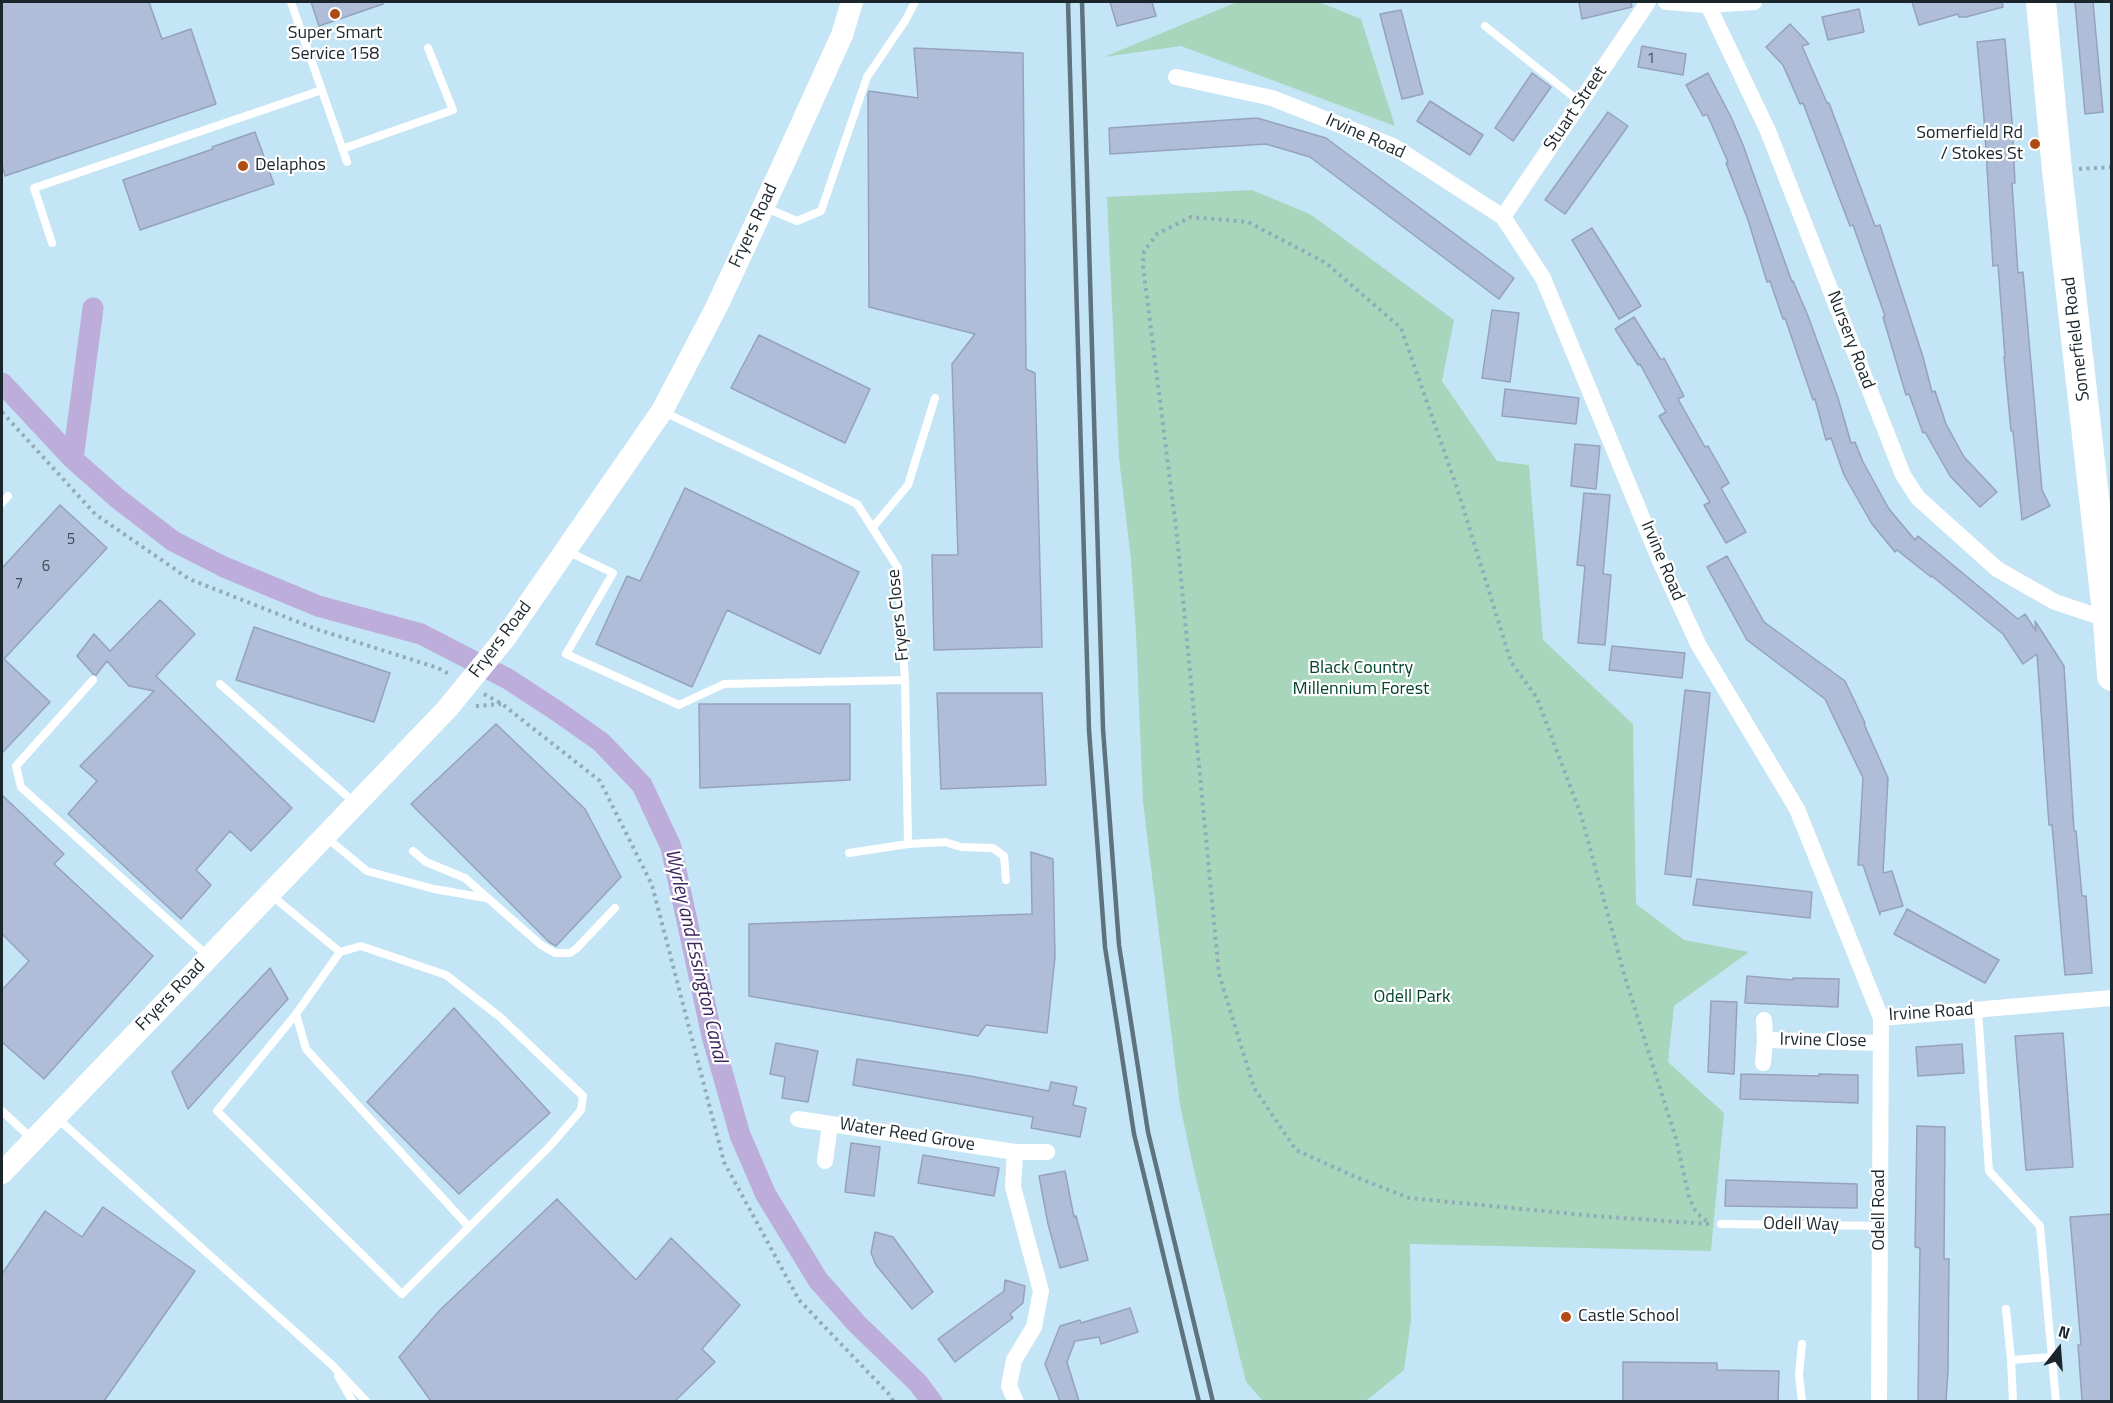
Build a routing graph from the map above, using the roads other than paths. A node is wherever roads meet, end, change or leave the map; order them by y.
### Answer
1 (291, 2) edge
2 (852, 2) edge
3 (915, 2) edge
4 (1648, 2) edge
5 (1666, 2) edge
6 (1754, 2) edge
7 (2041, 2) edge
8 (1708, 5) junction
9 (1485, 26) dead end
10 (428, 48) dead end
11 (1176, 77) dead end
12 (322, 90) junction
13 (1580, 102) junction
14 (342, 149) junction
15 (347, 162) dead end
16 (763, 207) junction
17 (1503, 217) junction
18 (52, 243) dead end
19 (935, 398) dead end
20 (662, 411) junction
21 (8, 496) dead end
22 (2, 503) edge
23 (873, 527) junction
24 (567, 550) junction
25 (2110, 621) edge
26 (2112, 676) edge
27 (93, 680) dead end
28 (905, 680) junction
29 (220, 684) dead end
30 (356, 804) junction
31 (326, 836) junction
32 (908, 844) junction
33 (413, 851) dead end
34 (849, 853) dead end
35 (1006, 880) dead end
36 (270, 894) junction
37 (489, 899) junction
38 (615, 908) dead end
39 (340, 952) junction
40 (209, 957) junction
41 (2112, 998) edge
42 (1978, 1010) junction
43 (296, 1014) junction
44 (1881, 1018) junction
45 (1764, 1020) dead end
46 (1765, 1040) junction
47 (1881, 1042) junction
48 (1763, 1062) dead end
49 (2, 1111) edge
50 (55, 1116) junction
51 (798, 1119) dead end
52 (830, 1124) junction
53 (33, 1139) junction
54 (1015, 1152) junction
55 (1047, 1152) dead end
56 (825, 1161) dead end
57 (2, 1173) edge
58 (1717, 1224) road end
59 (1880, 1226) junction
60 (470, 1227) junction
61 (2006, 1309) dead end
62 (1802, 1344) dead end
63 (2052, 1357) junction
64 (2011, 1360) junction
65 (332, 1365) junction
66 (353, 1401) edge
67 (367, 1401) edge
68 (1017, 1401) edge
69 (1802, 1401) edge
70 (1879, 1401) edge
71 (2013, 1401) edge
72 (2056, 1401) edge

1 - 12 lane
2 - 16 street, Fryers Road
3 - 16 lane
4 - 13 street, Stuart Street
5 - 8 street
6 - 8 street
7 - 25 highway, Somerfield Road
8 - 25 street, Nursery Road
9 - 13 lane
10 - 14 lane
11 - 17 street, Irvine Road
12 - 14 lane
12 - 18 lane
13 - 17 street, Stuart Street
14 - 15 lane
16 - 20 street, Fryers Road
17 - 44 street, Irvine Road
19 - 23 lane
20 - 23 lane, Fryers Close
20 - 24 street, Fryers Road
21 - 22 lane
23 - 28 lane, Fryers Close
24 - 28 lane
24 - 30 street, Fryers Road
25 - 26 highway, Somerfield Road
27 - 40 lane
28 - 32 lane, Fryers Close
29 - 30 lane
30 - 31 street, Fryers Road
31 - 36 street, Fryers Road
31 - 37 lane
32 - 34 lane
32 - 35 lane
33 - 37 lane
36 - 39 lane
36 - 40 street, Fryers Road
37 - 38 lane
39 - 43 lane
39 - 60 lane
40 - 50 street, Fryers Road
41 - 42 street, Irvine Road
42 - 44 street, Irvine Road
42 - 63 lane
43 - 60 lane
43 - 60 lane
44 - 47 street, Odell Road
45 - 46 street, Irvine Close
46 - 47 street, Irvine Close
46 - 48 street, Irvine Close
47 - 59 street, Odell Road
49 - 53 lane
50 - 53 street, Fryers Road
50 - 65 lane
51 - 52 street, Water Reed Grove
52 - 54 street, Water Reed Grove
52 - 56 street
53 - 57 street, Fryers Road
54 - 55 street, Water Reed Grove
54 - 68 street
58 - 59 lane, Odell Way
59 - 70 street, Odell Road
61 - 64 lane
62 - 69 lane
63 - 64 lane
63 - 72 lane
64 - 71 lane
65 - 66 lane
65 - 67 lane

